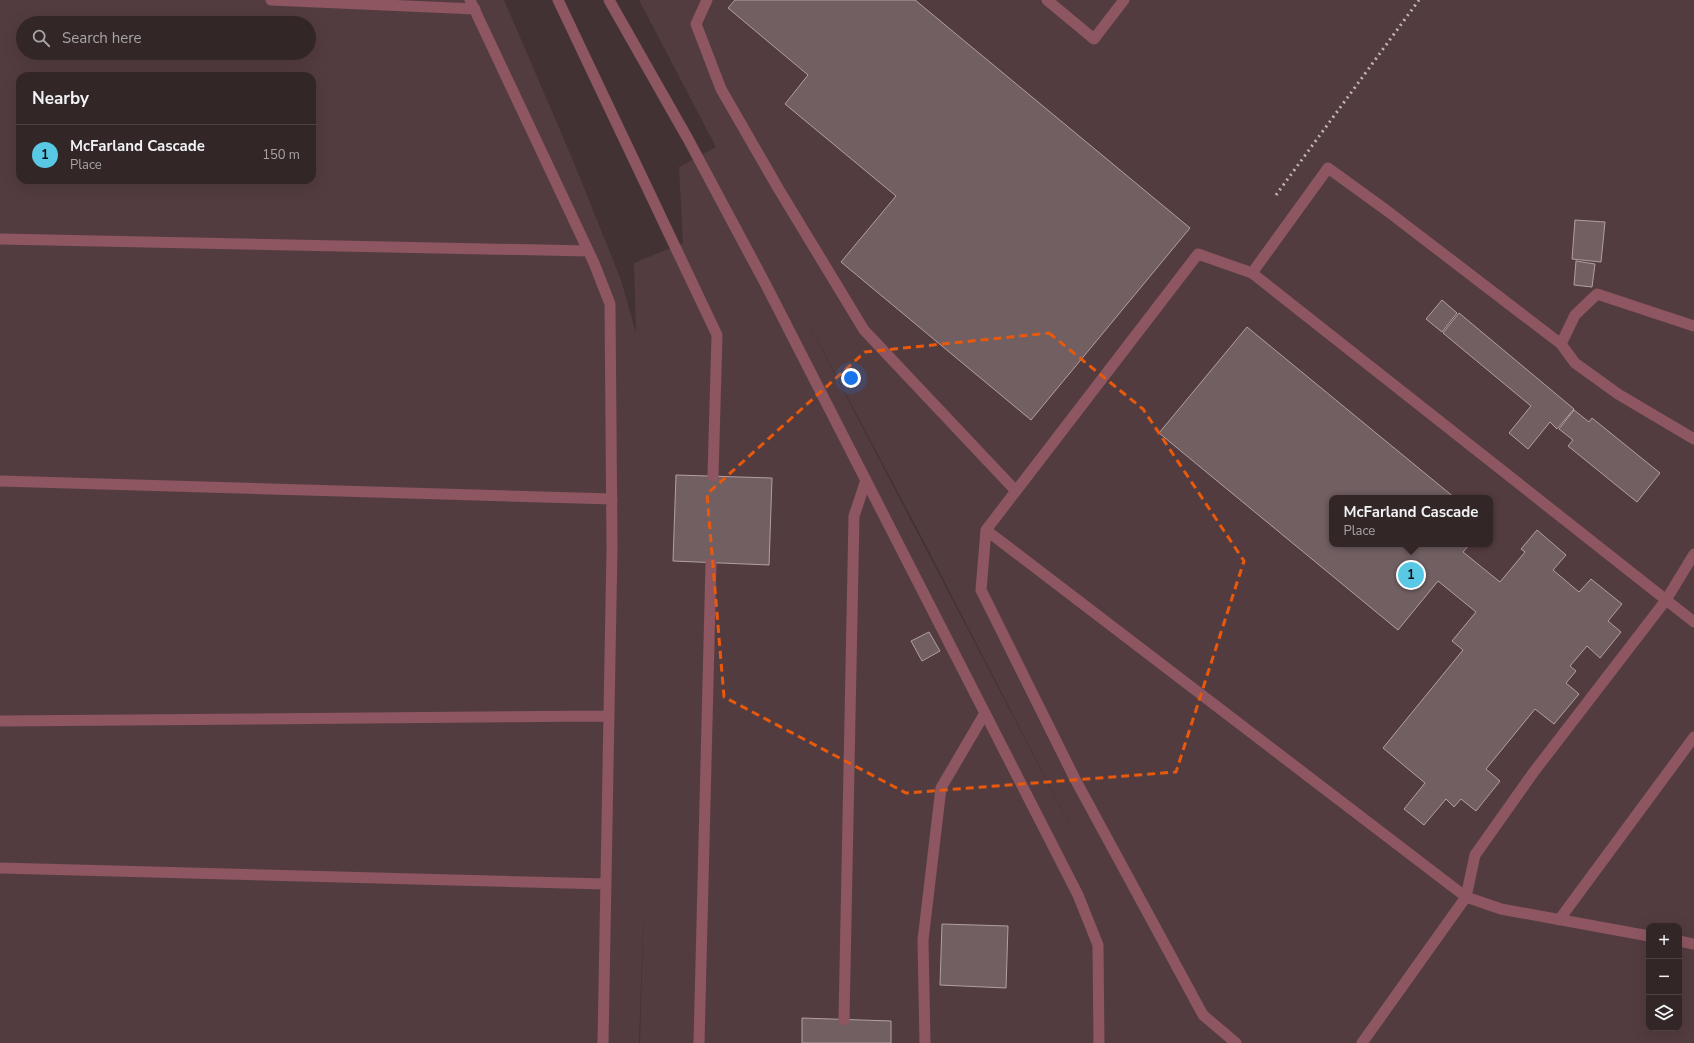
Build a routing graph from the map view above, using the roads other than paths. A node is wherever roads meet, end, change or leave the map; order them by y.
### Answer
1 (271, 0) edge
2 (558, 0) edge
3 (609, 0) edge
4 (707, 0) edge
5 (1047, 0) edge
6 (1124, 0) edge
7 (472, 4) edge
8 (0, 238) edge
9 (588, 251) junction
10 (1252, 273) junction
11 (1694, 326) edge
12 (1561, 344) junction
13 (1694, 439) edge
14 (713, 476) dead end
15 (866, 480) junction
16 (0, 481) edge
17 (1015, 490) junction
18 (612, 499) junction
19 (986, 530) junction
20 (1694, 554) edge
21 (711, 563) dead end
22 (1666, 600) junction
23 (1694, 622) edge
24 (985, 713) junction
25 (609, 716) junction
26 (0, 721) edge
27 (1694, 737) edge
28 (0, 868) edge
29 (606, 884) junction
30 (1466, 897) junction
31 (1559, 920) junction
32 (1646, 935) edge
33 (1682, 942) edge
34 (1694, 944) edge
35 (844, 1020) dead end
36 (603, 1043) edge
37 (699, 1043) edge
38 (924, 1043) edge
39 (1099, 1043) edge
40 (1236, 1043) edge
41 (1362, 1043) edge

1 - 7 lane
2 - 14 lane
3 - 15 lane
4 - 17 lane
5 - 6 lane
7 - 9 lane
8 - 9 lane
9 - 18 lane
10 - 12 lane
10 - 17 lane
10 - 22 lane
11 - 12 lane
12 - 13 lane
15 - 24 lane
15 - 35 lane
16 - 18 lane
17 - 19 lane
18 - 25 lane
19 - 30 lane
19 - 40 lane
20 - 22 lane
21 - 37 lane
22 - 23 lane
22 - 30 lane
24 - 38 lane
24 - 39 lane
25 - 26 lane
25 - 29 lane
27 - 31 lane
28 - 29 lane
29 - 36 lane
30 - 31 lane
30 - 41 lane
31 - 32 lane
33 - 34 lane

